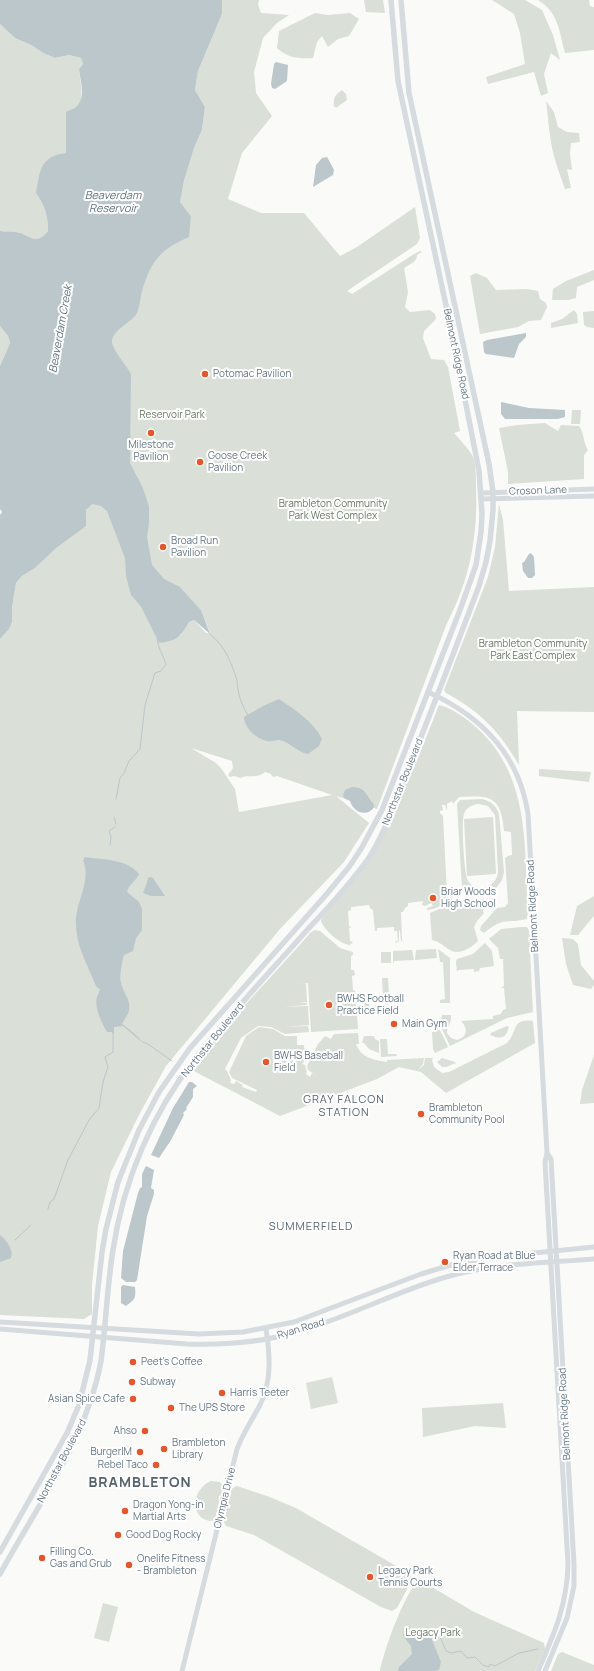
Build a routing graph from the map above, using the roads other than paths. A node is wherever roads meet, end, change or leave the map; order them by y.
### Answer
1 (391, 0) edge
2 (401, 0) edge
3 (594, 489) edge
4 (493, 495) junction
5 (482, 496) junction
6 (594, 496) edge
7 (428, 692) junction
8 (437, 696) junction
9 (547, 1153) junction
10 (594, 1248) edge
11 (556, 1251) junction
12 (549, 1252) junction
13 (594, 1259) edge
14 (550, 1262) junction
15 (557, 1262) junction
16 (0, 1322) edge
17 (94, 1327) junction
18 (104, 1328) junction
19 (0, 1329) edge
20 (266, 1329) junction
21 (93, 1338) junction
22 (104, 1338) junction
23 (267, 1339) junction
24 (0, 1552) edge
25 (0, 1574) edge
26 (182, 1671) edge
27 (538, 1671) edge
28 (545, 1671) edge

1 - 5 main road, Belmont Ridge Road
2 - 4 main road, Belmont Ridge Road
3 - 4 main road, Croson Lane
4 - 5 main road, Croson Lane
4 - 6 main road, Croson Lane
4 - 8 main road, Belmont Ridge Road
5 - 7 main road, Belmont Ridge Road
7 - 8 main road, Belmont Ridge Road
7 - 17 main road, Northstar Boulevard
8 - 9 main road, Belmont Ridge Road
8 - 18 main road, Northstar Boulevard
9 - 11 main road, Belmont Ridge Road
9 - 12 main road, Belmont Ridge Road
10 - 11 main road, Ryan Road
11 - 12 main road, Ryan Road
11 - 15 main road, Belmont Ridge Road
12 - 14 main road, Belmont Ridge Road
12 - 20 main road, Ryan Road
13 - 15 main road, Ryan Road
14 - 15 main road, Ryan Road
14 - 23 main road, Ryan Road
14 - 27 main road, Belmont Ridge Road
15 - 28 main road, Belmont Ridge Road
16 - 17 main road, Ryan Road
17 - 18 main road, Ryan Road
17 - 21 main road, Northstar Boulevard
18 - 20 main road, Ryan Road
18 - 22 main road, Northstar Boulevard
19 - 21 main road, Ryan Road
20 - 23 main road, Olympia Drive
21 - 22 main road, Ryan Road
21 - 24 main road, Northstar Boulevard
22 - 23 main road, Ryan Road
22 - 25 main road, Northstar Boulevard
23 - 26 main road, Olympia Drive

